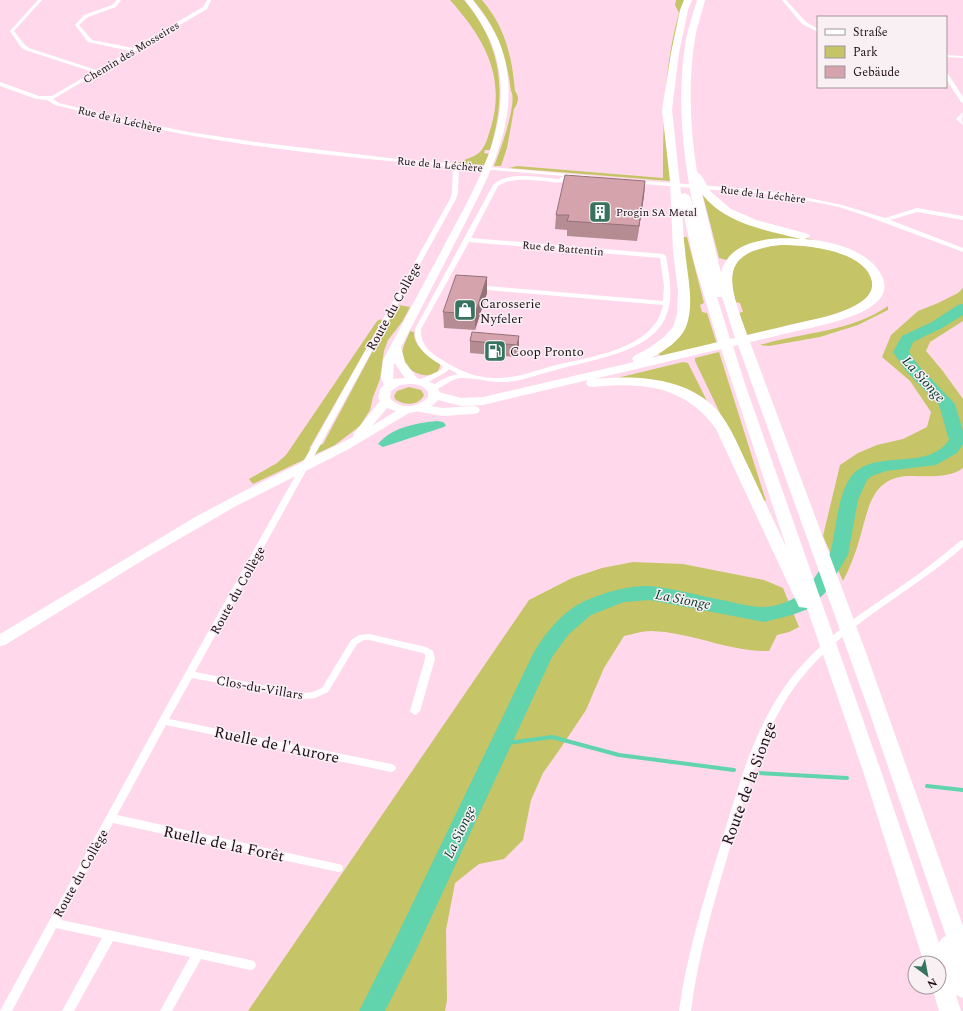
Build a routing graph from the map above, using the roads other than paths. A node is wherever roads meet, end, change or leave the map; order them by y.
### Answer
1 (40, 0) edge
2 (119, 0) edge
3 (209, 0) edge
4 (469, 0) edge
5 (688, 0) edge
6 (693, 0) edge
7 (701, 0) edge
8 (784, 0) edge
9 (817, 30) edge
10 (134, 50) junction
11 (947, 56) edge
12 (963, 57) edge
13 (96, 72) junction
14 (947, 77) edge
15 (0, 84) edge
16 (49, 99) junction
17 (963, 101) edge
18 (963, 114) edge
19 (963, 123) edge
20 (689, 159) junction
21 (456, 166) junction
22 (566, 175) junction
23 (597, 178) edge
24 (627, 181) edge
25 (963, 218) edge
26 (885, 220) junction
27 (467, 240) junction
28 (963, 250) edge
29 (442, 284) junction
30 (450, 285) dead end
31 (465, 286) edge
32 (667, 303) junction
33 (764, 337) junction
34 (396, 348) junction
35 (700, 352) junction
36 (447, 366) junction
37 (600, 373) junction
38 (465, 375) junction
39 (417, 381) junction
40 (390, 385) junction
41 (578, 386) junction
42 (434, 392) junction
43 (386, 402) junction
44 (420, 408) junction
45 (407, 409) junction
46 (354, 441) junction
47 (963, 543) edge
48 (805, 558) junction
49 (0, 641) edge
50 (841, 651) junction
51 (190, 674) junction
52 (415, 711) dead end
53 (163, 721) junction
54 (391, 768) dead end
55 (111, 818) junction
56 (338, 868) dead end
57 (53, 923) junction
58 (110, 936) junction
59 (198, 954) junction
60 (932, 955) edge
61 (963, 956) edge
62 (250, 965) dead end
63 (963, 988) edge
64 (945, 995) edge
65 (6, 1011) edge
66 (68, 1011) edge
67 (166, 1011) edge
68 (685, 1011) edge
69 (950, 1011) edge

1 - 13 street
2 - 10 street
3 - 10 street, Chemin des Mosseires
4 - 34 highway
5 - 37 highway
6 - 48 highway
7 - 20 highway
8 - 9 street
10 - 13 street, Chemin des Mosseires
11 - 12 street
13 - 16 street, Chemin des Mosseires
14 - 17 street
15 - 16 street, Rue de la Léchère
16 - 21 street, Rue de la Léchère
18 - 19 street
20 - 33 highway
20 - 48 highway
21 - 22 street, Rue de la Léchère
21 - 51 street, Route du Collège
22 - 23 street, Rue de la Léchère
22 - 27 street
24 - 26 street, Rue de la Léchère
25 - 26 street
26 - 28 street, Rue de la Léchère
27 - 29 street
27 - 32 street, Rue de Battentin
29 - 30 street
29 - 36 street
31 - 32 street
32 - 38 street, Rue de Battentin
33 - 35 highway
33 - 48 highway
34 - 39 highway
34 - 40 highway
35 - 37 highway
35 - 41 highway
36 - 38 street
36 - 39 street
37 - 42 highway
38 - 42 street, Rue de Battentin
39 - 40 highway
39 - 42 highway
40 - 43 highway
41 - 44 highway
41 - 48 highway
42 - 44 highway
43 - 45 highway
43 - 46 highway
44 - 45 highway
45 - 46 highway
46 - 49 highway
47 - 68 street, Route de la Sionge
48 - 50 highway
48 - 50 highway
50 - 60 highway
50 - 61 highway
50 - 63 highway
51 - 52 street, Clos-du-Villars
51 - 53 street, Route du Collège
53 - 54 street, Ruelle de l'Aurore
53 - 55 street, Route du Collège
55 - 56 street, Ruelle de la Forêt
55 - 57 street, Route du Collège
57 - 58 street
57 - 65 street, Route du Collège
58 - 59 street
58 - 66 street
59 - 62 street
59 - 67 street
64 - 69 highway

